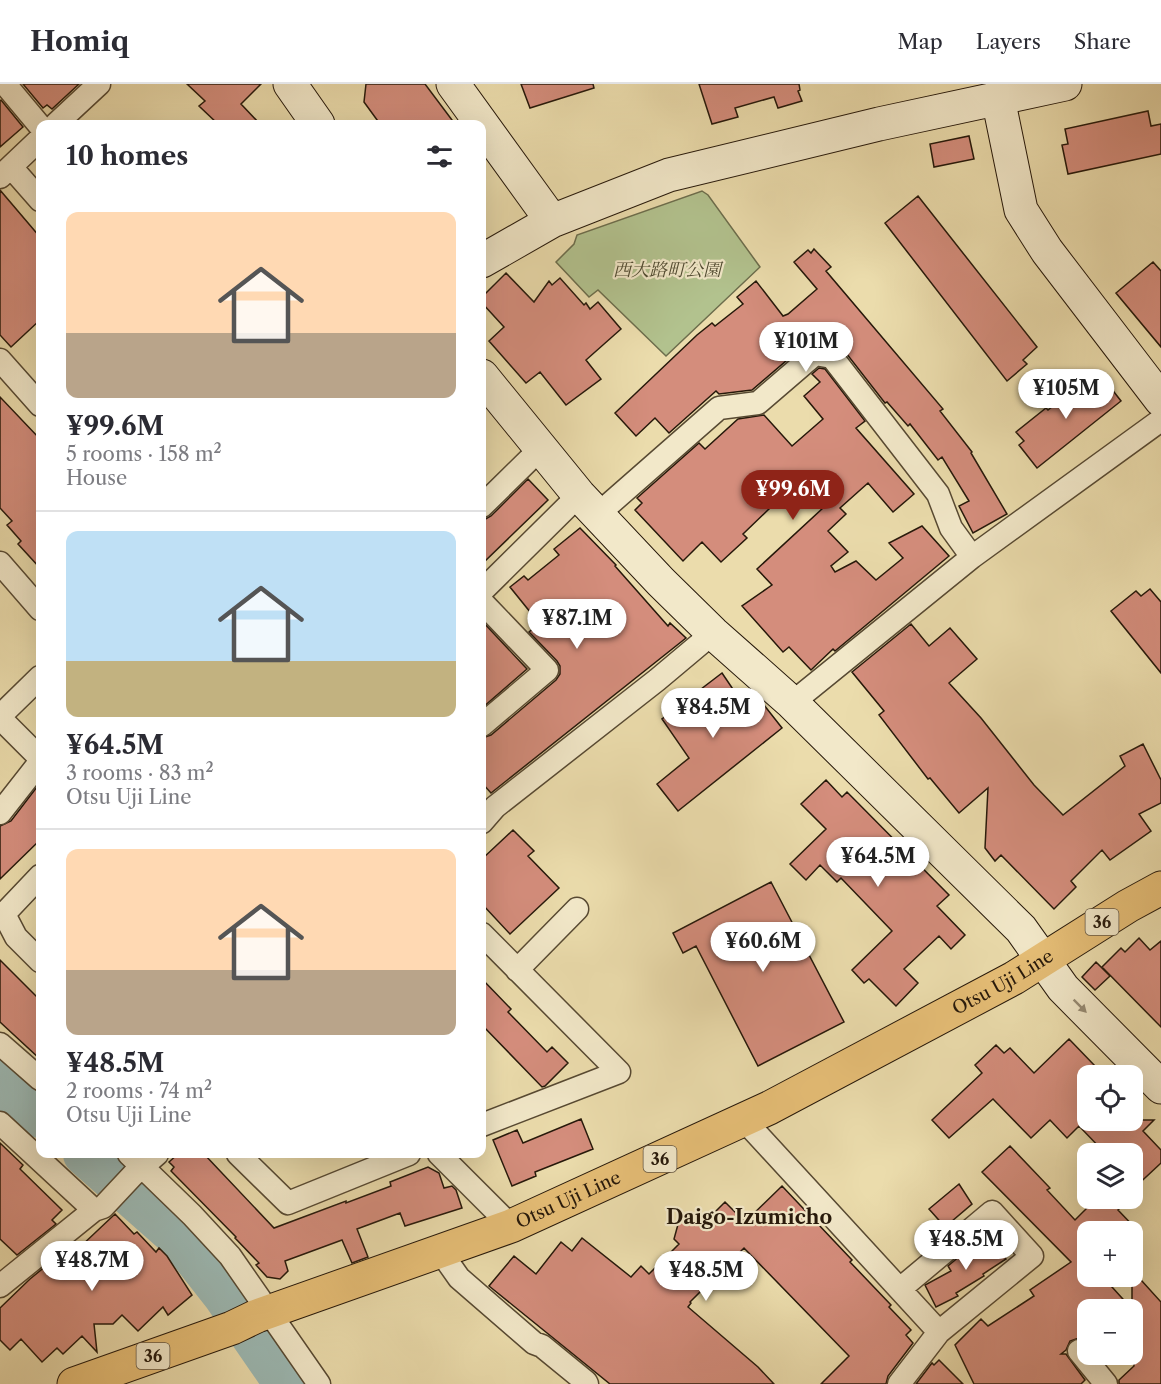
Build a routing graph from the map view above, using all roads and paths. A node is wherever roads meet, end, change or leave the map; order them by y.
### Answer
1 (5, 84) edge
2 (99, 84) edge
3 (290, 84) edge
4 (453, 84) edge
5 (1065, 84) edge
6 (998, 98) junction
7 (60, 120) edge
8 (315, 120) edge
9 (479, 120) edge
10 (36, 121) edge
11 (486, 130) edge
12 (36, 143) edge
13 (6, 172) edge
14 (36, 197) edge
15 (552, 221) junction
16 (486, 259) edge
17 (0, 360) edge
18 (486, 381) edge
19 (36, 400) edge
20 (1161, 400) edge
21 (1161, 420) edge
22 (540, 449) junction
23 (486, 502) edge
24 (588, 505) junction
25 (972, 557) junction
26 (0, 563) edge
27 (486, 588) edge
28 (36, 604) edge
29 (486, 606) edge
30 (712, 633) junction
31 (36, 681) edge
32 (792, 704) junction
33 (0, 717) edge
34 (486, 722) edge
35 (36, 756) edge
36 (36, 765) edge
37 (0, 813) edge
38 (486, 817) edge
39 (36, 880) edge
40 (1161, 888) edge
41 (577, 909) dead end
42 (486, 938) edge
43 (36, 957) edge
44 (1044, 960) junction
45 (517, 970) junction
46 (0, 1044) edge
47 (36, 1075) edge
48 (1161, 1087) edge
49 (744, 1120) junction
50 (486, 1123) edge
51 (0, 1124) edge
52 (36, 1155) edge
53 (40, 1158) edge
54 (242, 1158) edge
55 (399, 1158) edge
56 (442, 1158) edge
57 (141, 1162) edge
58 (98, 1208) junction
59 (511, 1226) junction
60 (440, 1251) junction
61 (0, 1286) edge
62 (900, 1289) junction
63 (252, 1319) junction
64 (939, 1332) junction
65 (1090, 1365) edge
66 (74, 1384) edge
67 (319, 1384) edge
68 (586, 1384) edge
69 (899, 1384) edge
70 (1106, 1384) edge

1 - 10 street
2 - 7 street
3 - 8 street
4 - 9 street
5 - 6 street
6 - 15 street
6 - 20 street
11 - 15 street
12 - 13 street
13 - 14 street
15 - 16 street
17 - 19 street
18 - 22 street
21 - 25 street
22 - 23 street
22 - 24 street
24 - 25 street
24 - 27 street
24 - 30 street
25 - 32 street
26 - 28 street
29 - 34 street
30 - 32 street
30 - 38 street
31 - 33 street
32 - 44 street
33 - 35 street
36 - 37 street
39 - 43 street
40 - 44 main road, Otsu Uji Line / 36
41 - 45 street
42 - 45 street
44 -> 48 street
44 - 49 main road, Otsu Uji Line / 36
45 - 50 street
46 - 47 street
49 - 59 main road, Otsu Uji Line / 36
49 - 62 street
51 - 52 street
53 - 58 street
54 - 55 street
56 - 59 street
57 - 58 street
57 - 63 street
58 - 61 street
59 - 60 main road, Otsu Uji Line / 36
60 - 63 main road, Otsu Uji Line / 36
60 - 68 street
62 - 64 street
62 - 64 street
63 - 66 main road, Otsu Uji Line / 36
63 - 67 street
64 - 69 street
65 - 70 street

